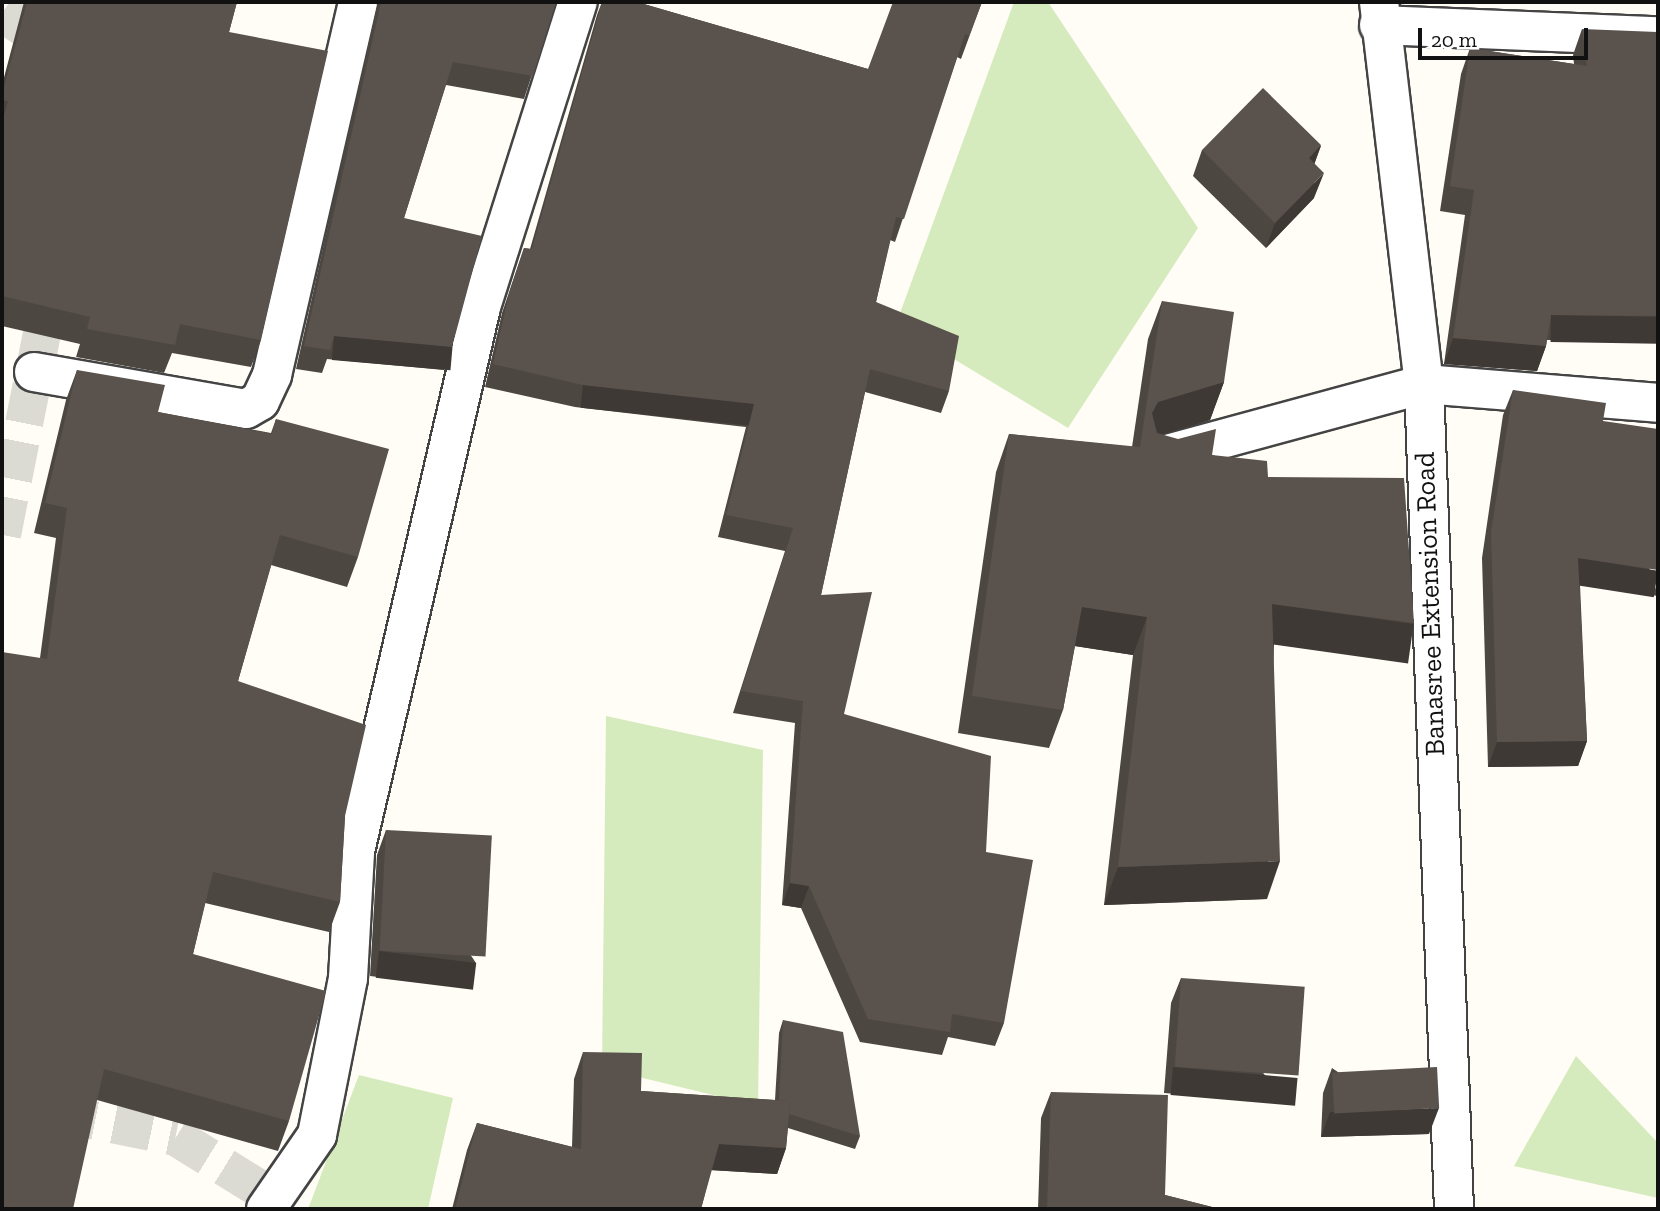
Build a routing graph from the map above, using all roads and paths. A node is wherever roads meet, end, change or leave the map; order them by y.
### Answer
1 (358, 2) edge
2 (578, 2) edge
3 (1379, 13) edge
4 (1658, 36) edge
5 (34, 372) dead end
6 (1424, 384) junction
7 (1658, 403) edge
8 (1159, 456) edge
9 (266, 1209) edge
10 (1454, 1209) edge

1 - 5 street
2 - 9 street
3 - 4 street
3 - 6 street, Banasree Extension Road
6 - 7 street
6 - 8 street
6 - 10 street, Banasree Extension Road

